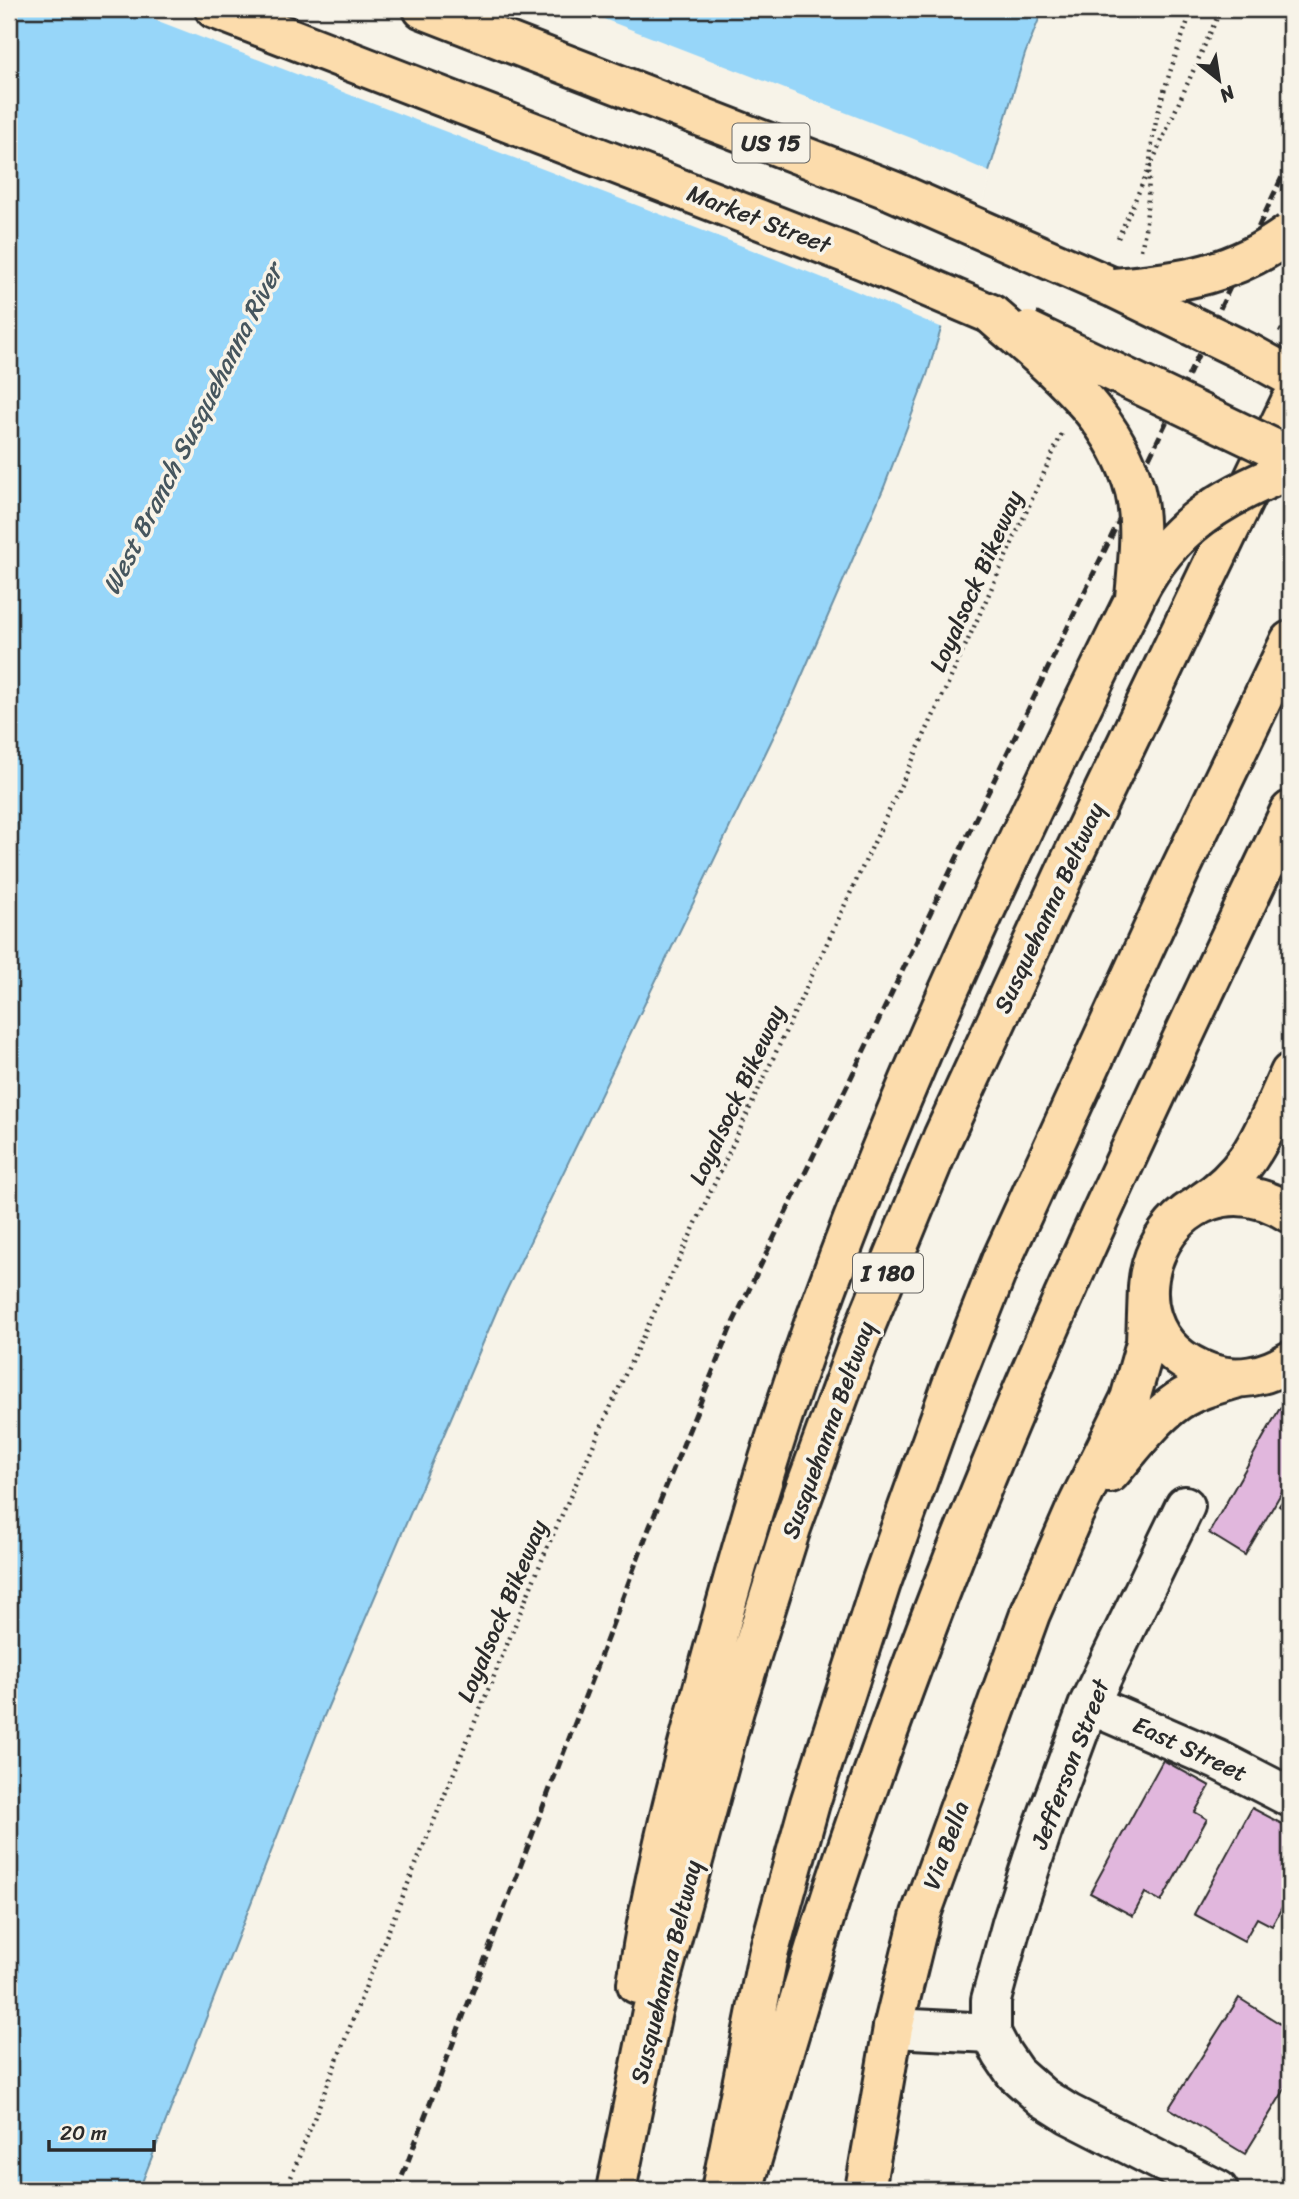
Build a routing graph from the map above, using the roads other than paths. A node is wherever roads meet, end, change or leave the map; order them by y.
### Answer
1 (215, 9) edge
2 (423, 9) edge
3 (1290, 233) edge
4 (1114, 288) junction
5 (990, 314) junction
6 (1290, 376) edge
7 (1290, 403) edge
8 (1290, 459) edge
9 (1135, 598) junction
10 (1290, 641) edge
11 (1290, 811) edge
12 (1290, 1073) edge
13 (1192, 1209) junction
14 (1290, 1213) edge
15 (1148, 1287) junction
16 (1290, 1361) edge
17 (1261, 1375) edge
18 (1185, 1506) dead end
19 (1074, 1513) junction
20 (1089, 1704) junction
21 (1290, 1797) edge
22 (892, 2028) junction
23 (991, 2033) junction
24 (607, 2190) edge
25 (616, 2190) edge
26 (721, 2190) edge
27 (743, 2190) edge
28 (865, 2190) edge
29 (1218, 2190) edge

1 - 5 main road, Market Street
2 - 4 main road, US 15
3 - 4 main road, US 15, bridge
4 - 6 main road, bridge
5 - 8 main road, Market Street, bridge
5 - 9 main road, bridge
7 - 25 main road, Susquehanna Beltway / I 180
8 - 9 main road, bridge
9 - 24 main road
10 - 26 main road
11 - 27 main road
12 - 13 main road
13 - 14 main road
13 - 15 main road
15 - 17 main road
15 - 19 main road, Via Bella
16 - 17 main road, Via Bella
17 - 19 main road, Via Bella
18 - 20 street, Jefferson Street
19 - 22 main road, Via Bella
20 - 21 street, East Street
20 - 23 street, Jefferson Street
22 - 23 street
22 - 28 main road, Via Bella
23 - 29 street

